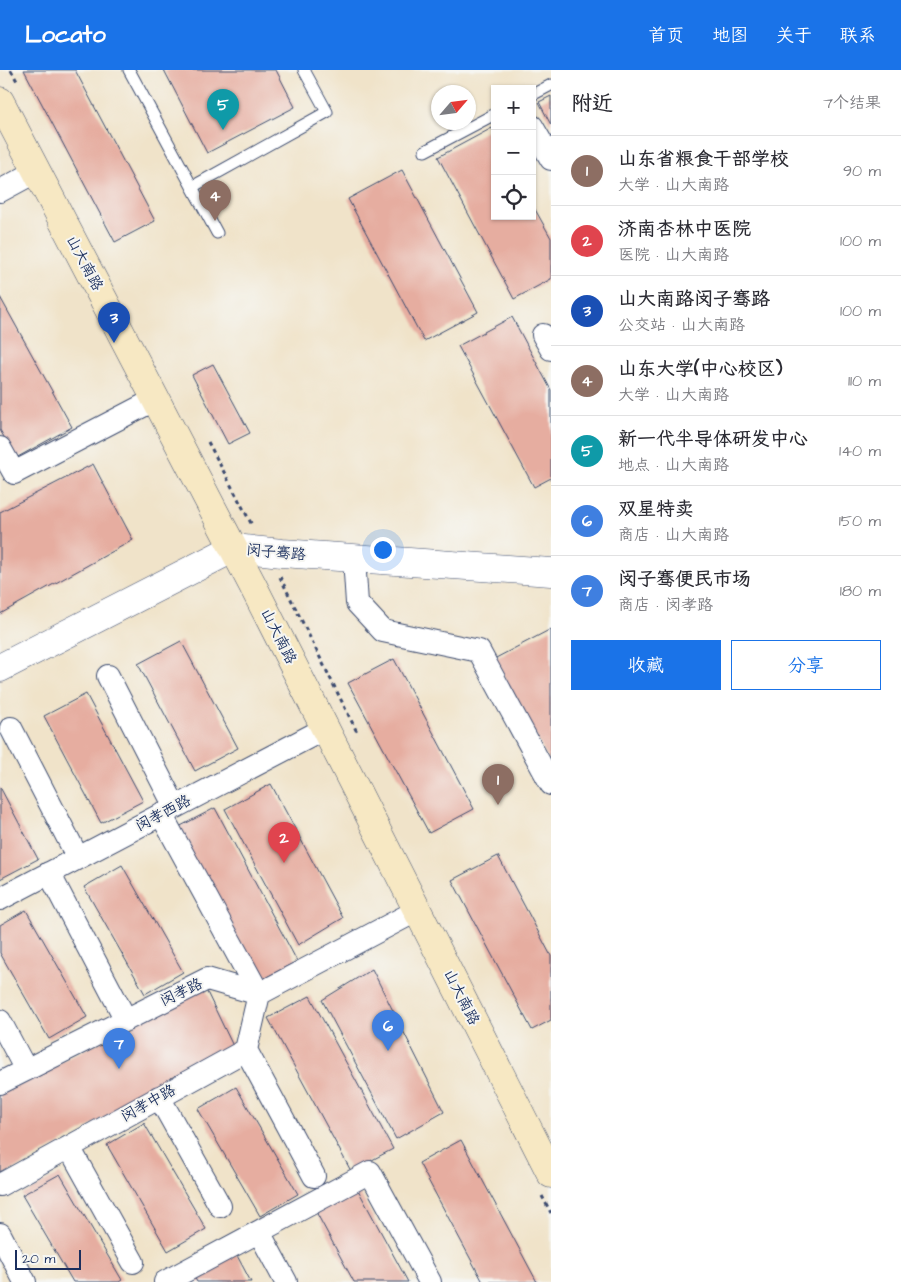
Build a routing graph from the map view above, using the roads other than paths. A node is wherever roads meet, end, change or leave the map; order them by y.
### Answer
1 (129, 70) edge
2 (304, 70) edge
3 (551, 85) edge
4 (536, 93) edge
5 (0, 101) edge
6 (491, 116) edge
7 (534, 130) edge
8 (425, 151) dead end
9 (551, 159) edge
10 (37, 171) junction
11 (192, 186) junction
12 (0, 191) edge
13 (218, 233) dead end
14 (156, 399) junction
15 (0, 448) edge
16 (234, 548) junction
17 (354, 558) junction
18 (551, 572) edge
19 (0, 668) edge
20 (108, 676) dead end
21 (11, 728) dead end
22 (326, 728) junction
23 (551, 784) edge
24 (168, 811) junction
25 (78, 858) junction
26 (49, 873) junction
27 (0, 899) edge
28 (418, 910) junction
29 (259, 994) junction
30 (126, 1020) junction
31 (0, 1021) edge
32 (246, 1050) junction
33 (26, 1070) junction
34 (0, 1083) edge
35 (159, 1097) junction
36 (69, 1147) junction
37 (551, 1174) edge
38 (314, 1176) dead end
39 (0, 1185) edge
40 (220, 1206) dead end
41 (259, 1232) junction
42 (0, 1234) edge
43 (133, 1262) dead end
44 (25, 1282) edge
45 (164, 1282) edge
46 (286, 1282) edge
47 (430, 1282) edge

1 - 11 lane
2 - 11 lane
3 - 4 lane
5 - 10 main road, 山大南路
6 - 8 lane
7 - 9 street
10 - 12 street
10 - 14 main road, 山大南路
11 - 13 lane
14 - 15 street
14 - 16 main road, 山大南路
16 - 17 street, 闵子骞路
16 - 19 street, 闵子骞路
16 - 22 main road, 山大南路
17 - 18 street, 闵子骞路
17 - 23 street
20 - 24 street
21 - 25 street
22 - 24 street, 闵孝西路
22 - 28 main road, 山大南路
24 - 25 street, 闵孝西路
24 - 29 street
25 - 26 street, 闵孝西路
26 - 27 street, 闵孝西路
26 - 30 street
28 - 29 street
28 - 37 main road, 山大南路
29 - 30 street, 闵孝路
29 - 32 street
30 - 33 street, 闵孝路
31 - 33 street
32 - 35 street, 闵孝中路
32 - 38 street
33 - 34 street, 闵孝路
35 - 36 street, 闵孝中路
35 - 40 street
36 - 39 street, 闵孝中路
36 - 43 street
41 - 45 street
41 - 46 street
41 - 47 street
42 - 44 street

